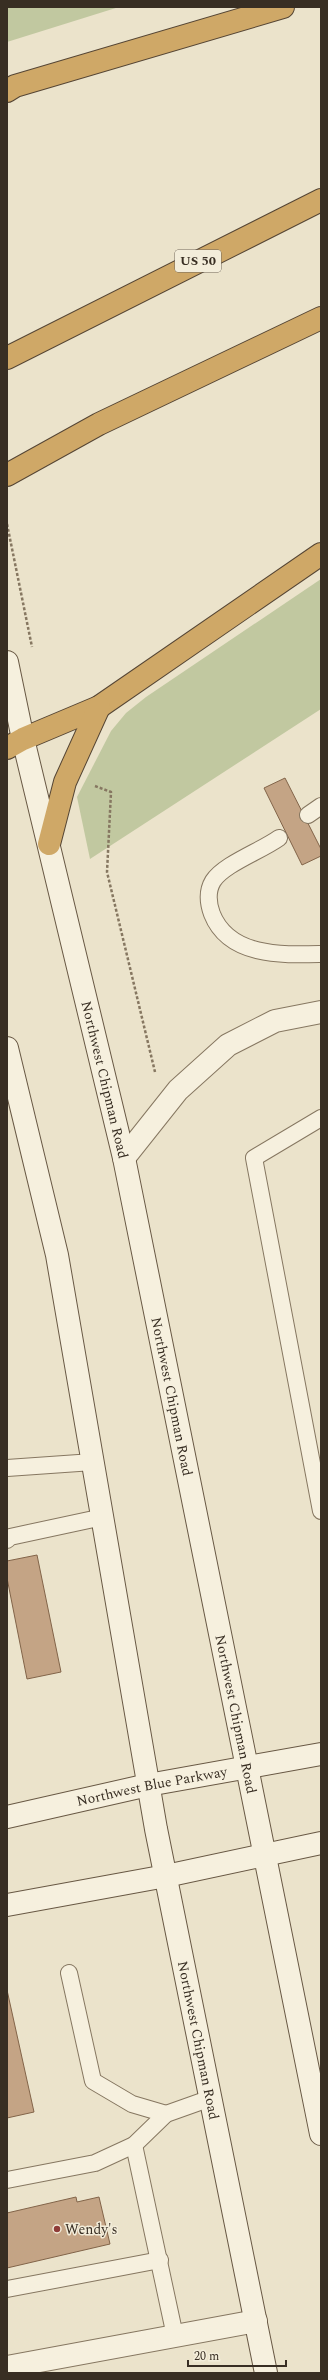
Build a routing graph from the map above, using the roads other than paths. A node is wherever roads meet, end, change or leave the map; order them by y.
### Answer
1 (283, 7) edge
2 (10, 87) edge
3 (321, 200) edge
4 (321, 318) edge
5 (7, 358) edge
6 (7, 475) edge
7 (321, 554) edge
8 (7, 662) edge
9 (98, 707) junction
10 (15, 743) edge
11 (279, 838) dead end
12 (49, 844) junction
13 (321, 954) edge
14 (321, 1012) edge
15 (7, 1048) edge
16 (321, 1118) edge
17 (124, 1158) junction
18 (93, 1462) junction
19 (7, 1468) edge
20 (321, 1511) edge
21 (103, 1517) junction
22 (7, 1540) edge
23 (321, 1754) edge
24 (246, 1767) junction
25 (148, 1785) junction
26 (7, 1816) edge
27 (321, 1844) edge
28 (265, 1855) junction
29 (166, 1876) junction
30 (7, 1906) edge
31 (69, 1973) dead end
32 (211, 2098) junction
33 (166, 2114) junction
34 (321, 2134) edge
35 (134, 2145) junction
36 (7, 2180) edge
37 (160, 2260) junction
38 (7, 2289) edge
39 (256, 2321) junction
40 (175, 2336) junction
41 (7, 2367) edge
42 (266, 2373) edge

1 - 2 highway
3 - 5 highway, US 50
4 - 6 highway
7 - 9 highway
8 - 10 main road, Northwest Chipman Road
9 - 10 highway
9 - 12 highway
10 - 12 main road, Northwest Chipman Road
11 - 13 lane
12 - 17 main road, Northwest Chipman Road
14 - 17 main road
15 - 18 main road, Northwest Chipman Road
16 - 20 lane
17 - 24 main road, Northwest Chipman Road
18 - 19 lane
18 - 21 main road, Northwest Chipman Road
21 - 22 lane
21 - 25 main road, Northwest Chipman Road
23 - 24 main road, Northwest Blue Parkway
24 - 25 main road, Northwest Blue Parkway
24 - 28 main road, Northwest Chipman Road
25 - 26 main road, Northwest Blue Parkway
25 - 29 main road, Northwest Chipman Road
27 - 28 main road
28 - 29 main road
28 - 34 main road, Northwest Chipman Road
29 - 30 main road
29 - 32 main road, Northwest Chipman Road
31 - 33 lane
32 - 33 lane
32 - 39 main road, Northwest Chipman Road
33 - 35 lane
35 - 36 lane
35 - 37 lane
37 - 38 lane
37 - 40 lane
39 - 40 main road
39 - 42 main road, Northwest Chipman Road
40 - 41 main road

